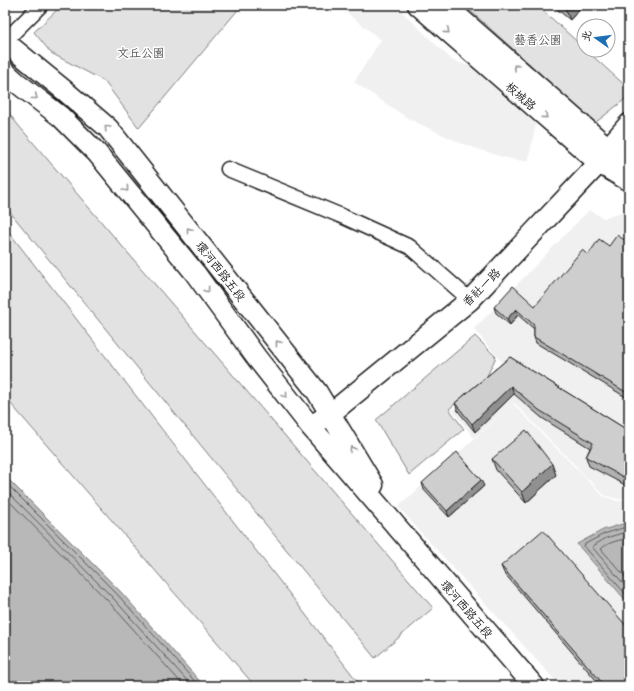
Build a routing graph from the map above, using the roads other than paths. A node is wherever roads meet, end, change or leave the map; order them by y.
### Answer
1 (41, 5) edge
2 (418, 5) edge
3 (445, 5) edge
4 (5, 41) edge
5 (5, 72) edge
6 (629, 124) edge
7 (603, 156) junction
8 (629, 161) edge
9 (228, 169) dead end
10 (629, 181) edge
11 (470, 300) junction
12 (330, 414) junction
13 (311, 427) junction
14 (400, 531) junction
15 (534, 686) edge

1 - 4 street
2 -> 7 street, 板城路
7 -> 3 street, 板城路
12 -> 4 street, 環河西路五段
5 -> 13 street, 環河西路五段
6 - 7 street, 香社一路
7 - 8 street, 板城路
7 - 10 street, 板城路
7 - 11 street, 香社一路
9 - 11 street
11 - 12 street, 香社一路
12 - 13 street, 香社一路
14 -> 12 street, 環河西路五段
13 - 14 street, 環河西路五段
14 - 15 street, 環河西路五段

